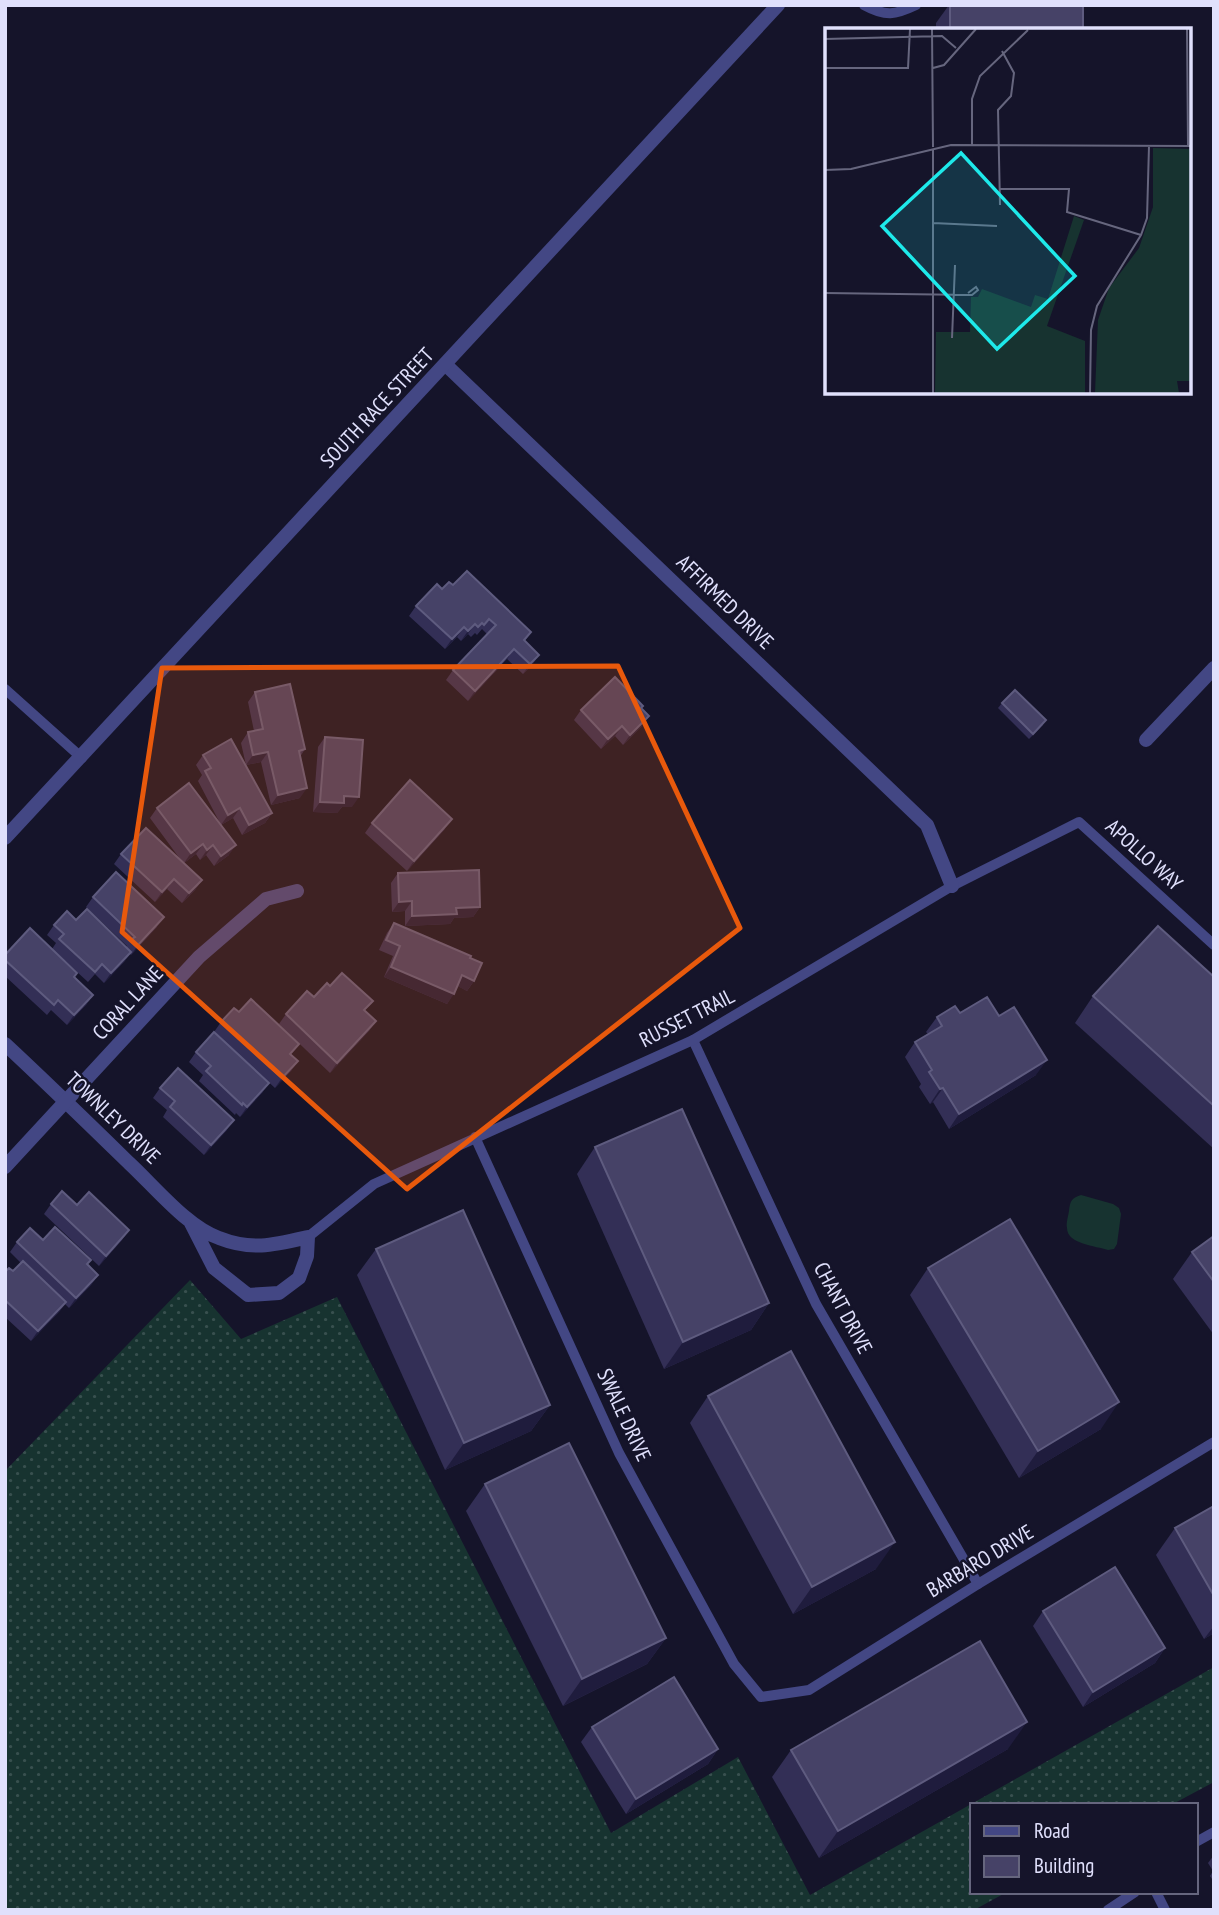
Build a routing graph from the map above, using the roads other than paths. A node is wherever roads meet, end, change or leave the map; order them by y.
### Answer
1 (778, 5) edge
2 (864, 5) edge
3 (916, 5) edge
4 (446, 365) junction
5 (1214, 668) edge
6 (5, 689) edge
7 (1146, 740) dead end
8 (82, 758) junction
9 (1079, 822) joint
10 (5, 838) edge
11 (952, 886) junction
12 (297, 891) dead end
13 (1214, 945) edge
14 (693, 1040) junction
15 (5, 1044) edge
16 (66, 1101) junction
17 (475, 1137) junction
18 (5, 1167) edge
19 (191, 1223) junction
20 (308, 1237) junction
21 (1214, 1442) edge
22 (978, 1584) junction
23 (761, 1697) joint
24 (1214, 1832) edge
25 (1198, 1841) edge
26 (1132, 1894) edge
27 (1157, 1894) edge
28 (1108, 1910) edge
29 (1165, 1910) edge

1 - 4 street, SOUTH RACE STREET
2 - 3 lane
4 - 8 street, SOUTH RACE STREET
4 - 11 street, AFFIRMED DRIVE
5 - 7 street
6 - 8 lane
8 - 10 street, SOUTH RACE STREET
9 - 11 lane, RUSSET TRAIL
9 - 13 lane, APOLLO WAY
11 - 14 lane, RUSSET TRAIL
12 - 16 street, CORAL LANE
14 - 17 lane, RUSSET TRAIL
14 - 22 lane, CHANT DRIVE
15 - 16 street, TOWNLEY DRIVE
16 - 18 street, CORAL LANE
16 - 19 street, TOWNLEY DRIVE
17 - 20 lane, RUSSET TRAIL
17 - 23 lane, SWALE DRIVE
19 - 20 street, TOWNLEY DRIVE
19 - 20 street, TOWNLEY DRIVE
21 - 22 lane, BARBARO DRIVE
22 - 23 lane, BARBARO DRIVE
24 - 25 lane
26 - 28 lane
27 - 29 lane

